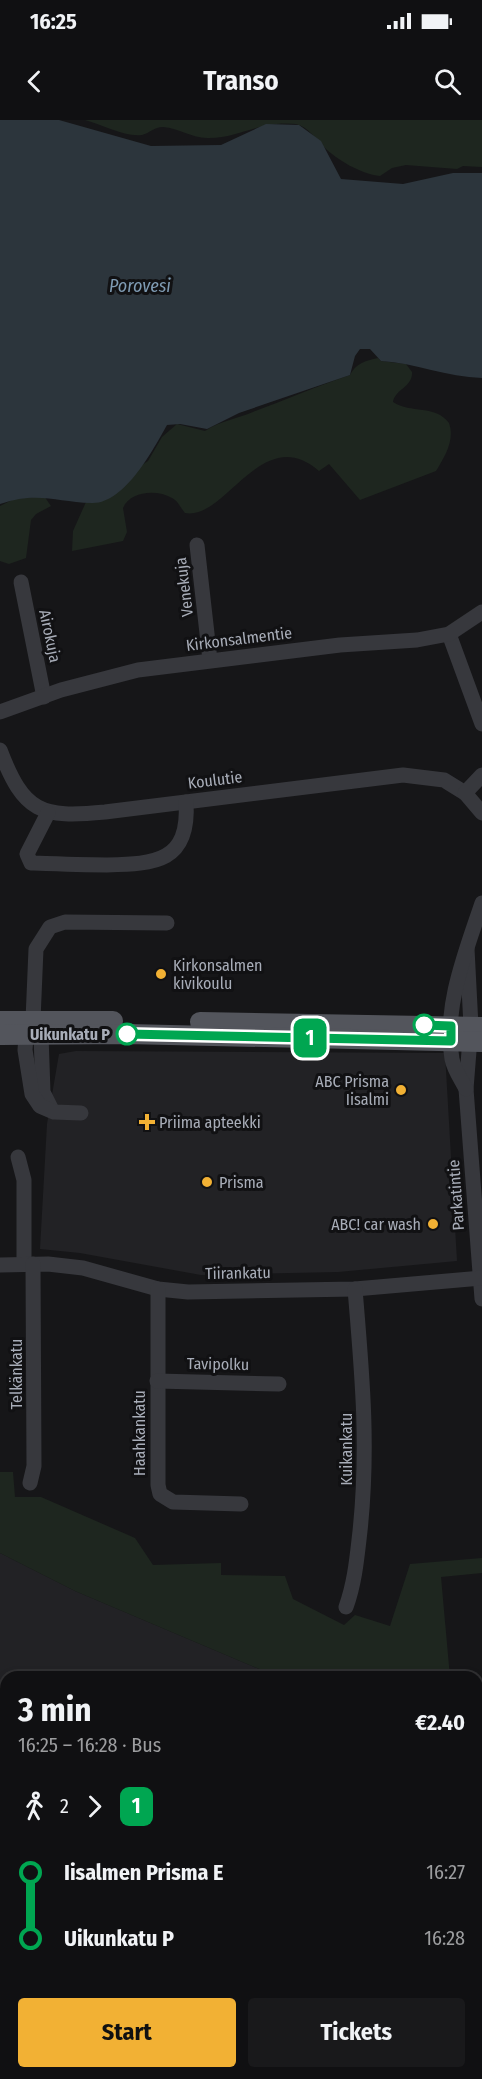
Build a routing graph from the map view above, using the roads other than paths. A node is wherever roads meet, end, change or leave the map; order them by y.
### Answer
1 (197, 545) dead end
2 (21, 582) dead end
3 (482, 612) edge
4 (449, 634) junction
5 (210, 660) junction
6 (44, 698) junction
7 (0, 711) edge
8 (482, 724) edge
9 (0, 750) edge
10 (482, 775) edge
11 (465, 793) junction
12 (186, 802) junction
13 (48, 813) junction
14 (482, 813) edge
15 (482, 903) edge
16 (166, 923) dead end
17 (0, 1021) edge
18 (33, 1030) junction
19 (468, 1034) edge
20 (0, 1035) edge
21 (81, 1113) dead end
22 (18, 1157) dead end
23 (0, 1264) edge
24 (28, 1264) junction
25 (481, 1278) edge
26 (158, 1289) junction
27 (355, 1289) junction
28 (482, 1299) edge
29 (157, 1381) junction
30 (279, 1384) dead end
31 (30, 1483) dead end
32 (241, 1504) dead end
33 (346, 1607) dead end

1 - 5 street, Venekuja
2 - 6 street, Airokuja
3 - 4 street, Kirkonsalmentie
4 - 5 street, Kirkonsalmentie
4 - 8 street
5 - 6 street, Kirkonsalmentie
6 - 7 street, Kirkonsalmentie
9 - 13 street
10 - 11 street
11 - 12 street, Koulutie
11 - 14 street
12 - 13 street, Koulutie
12 - 13 street
15 - 19 street, Parkatintie
16 - 18 street
17 - 18 main road
18 - 19 main road
18 - 20 main road
18 - 21 street
19 - 25 street, Parkatintie
22 - 24 street, Telkänkatu
23 - 24 street, Tiirankatu
24 - 26 street, Tiirankatu
24 - 31 street, Telkänkatu
25 - 27 street, Tiirankatu
25 - 28 street, Parkatintie
26 - 27 street, Tiirankatu
26 - 29 street, Haahkankatu
27 - 33 street, Kuikankatu
29 - 30 street, Tavipolku
29 - 32 street, Haahkankatu

